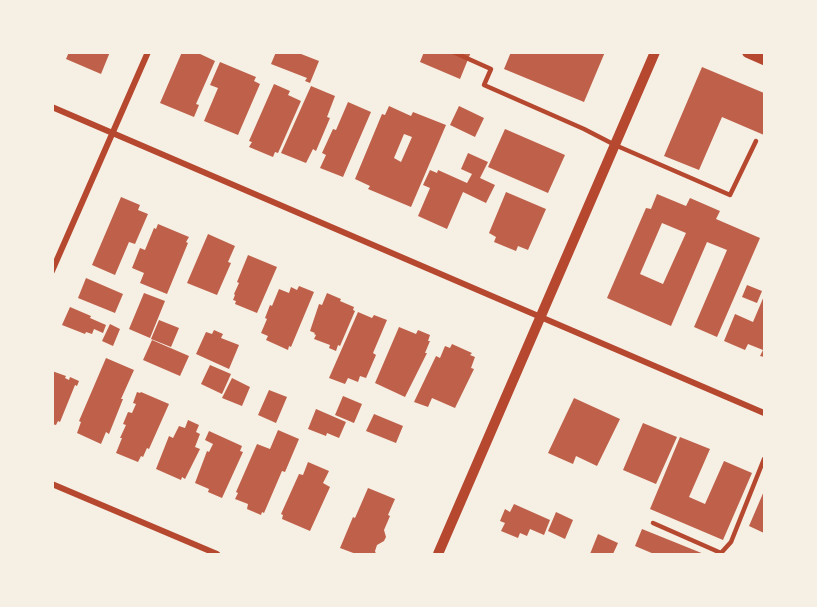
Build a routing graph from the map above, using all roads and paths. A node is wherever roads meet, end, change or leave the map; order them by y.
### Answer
1 (147, 52) edge
2 (453, 52) edge
3 (655, 52) edge
4 (748, 52) edge
5 (765, 59) edge
6 (52, 107) edge
7 (112, 132) junction
8 (756, 141) dead end
9 (615, 145) junction
10 (52, 271) edge
11 (540, 317) junction
12 (765, 413) edge
13 (765, 459) edge
14 (52, 484) edge
15 (653, 523) dead end
16 (217, 555) edge
17 (438, 555) edge

1 - 7 street
2 - 9 lane
3 - 9 street
4 - 5 main road
6 - 7 street
7 - 10 street
7 - 11 street
8 - 9 lane
9 - 11 street
11 - 12 street
11 - 17 street
13 - 15 lane
14 - 16 street

